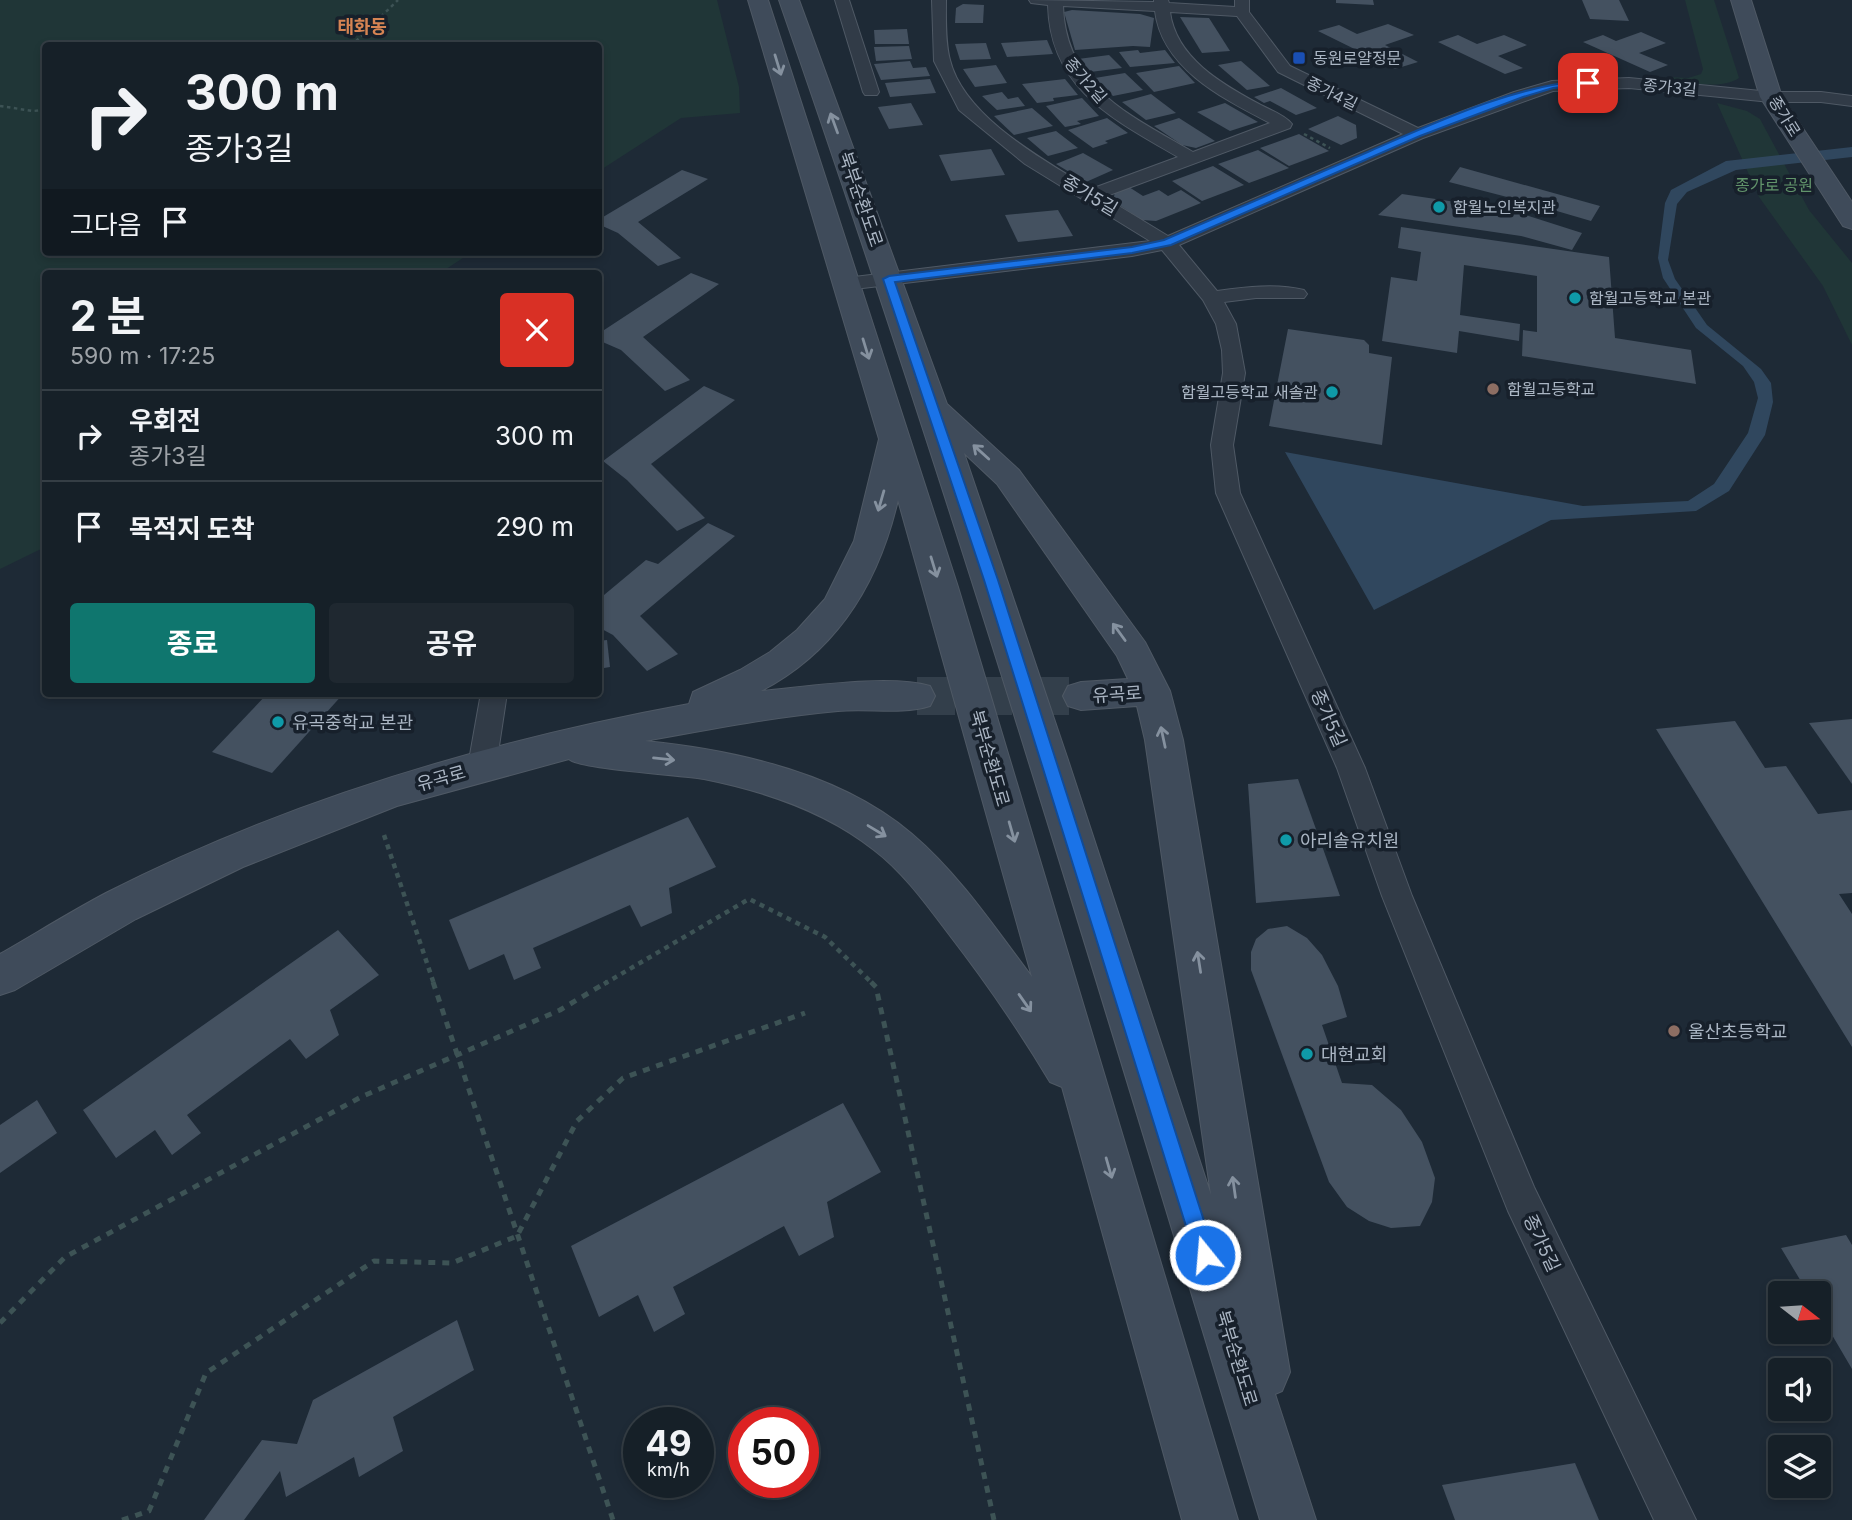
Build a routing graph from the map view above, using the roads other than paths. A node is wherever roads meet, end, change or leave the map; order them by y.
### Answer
1 (758, 0) edge
2 (789, 0) edge
3 (842, 0) edge
4 (939, 0) edge
5 (1036, 0) edge
6 (1741, 0) edge
7 (1055, 1) edge
8 (1161, 4) edge
9 (1242, 6) edge
10 (871, 92) dead end
11 (1772, 97) junction
12 (1852, 101) edge
13 (1416, 134) junction
14 (1191, 158) junction
15 (1092, 195) junction
16 (1852, 221) edge
17 (1167, 243) junction
18 (889, 279) junction
19 (846, 284) junction
20 (1297, 294) dead end
21 (1212, 298) junction
22 (932, 407) junction
23 (893, 434) junction
24 (1153, 691) junction
25 (917, 696) tunnel mouth
26 (1082, 696) tunnel mouth
27 (493, 697) edge
28 (633, 729) junction
29 (547, 752) junction
30 (482, 766) junction
31 (0, 976) edge
32 (1094, 1115) junction
33 (1210, 1520) edge
34 (1289, 1520) edge
35 (1675, 1520) edge

1 -> 19 main road, 북부순환도로
18 -> 2 main road, 북부순환도로
3 - 10 street
4 - 15 street, 종가5길
5 - 7 street
6 - 11 main road, 종가로
7 - 8 street
7 - 14 street, 종가2길
8 - 9 street
8 - 14 street
9 - 13 street, 종가4길
11 - 12 street, 종가3길
11 - 13 street, 종가3길
11 - 16 main road, 종가로
13 - 17 street, 종가3길
14 - 15 street
15 - 17 street, 종가5길
17 - 18 street, 종가3길
17 - 21 street, 종가5길
18 - 19 street, 종가3길
18 - 22 main road, 북부순환도로
19 -> 23 main road, 북부순환도로
20 - 21 street
21 - 35 street, 종가5길
24 -> 22 main road
22 - 34 main road, 북부순환도로
23 -> 28 main road
23 -> 32 main road, 북부순환도로
24 - 26 main road, 유곡로
34 -> 24 main road
25 - 28 main road, 유곡로
27 - 30 street
28 - 29 main road, 유곡로
29 - 30 main road, 유곡로
29 -> 32 main road
30 - 31 main road, 유곡로
32 -> 33 main road, 북부순환도로

